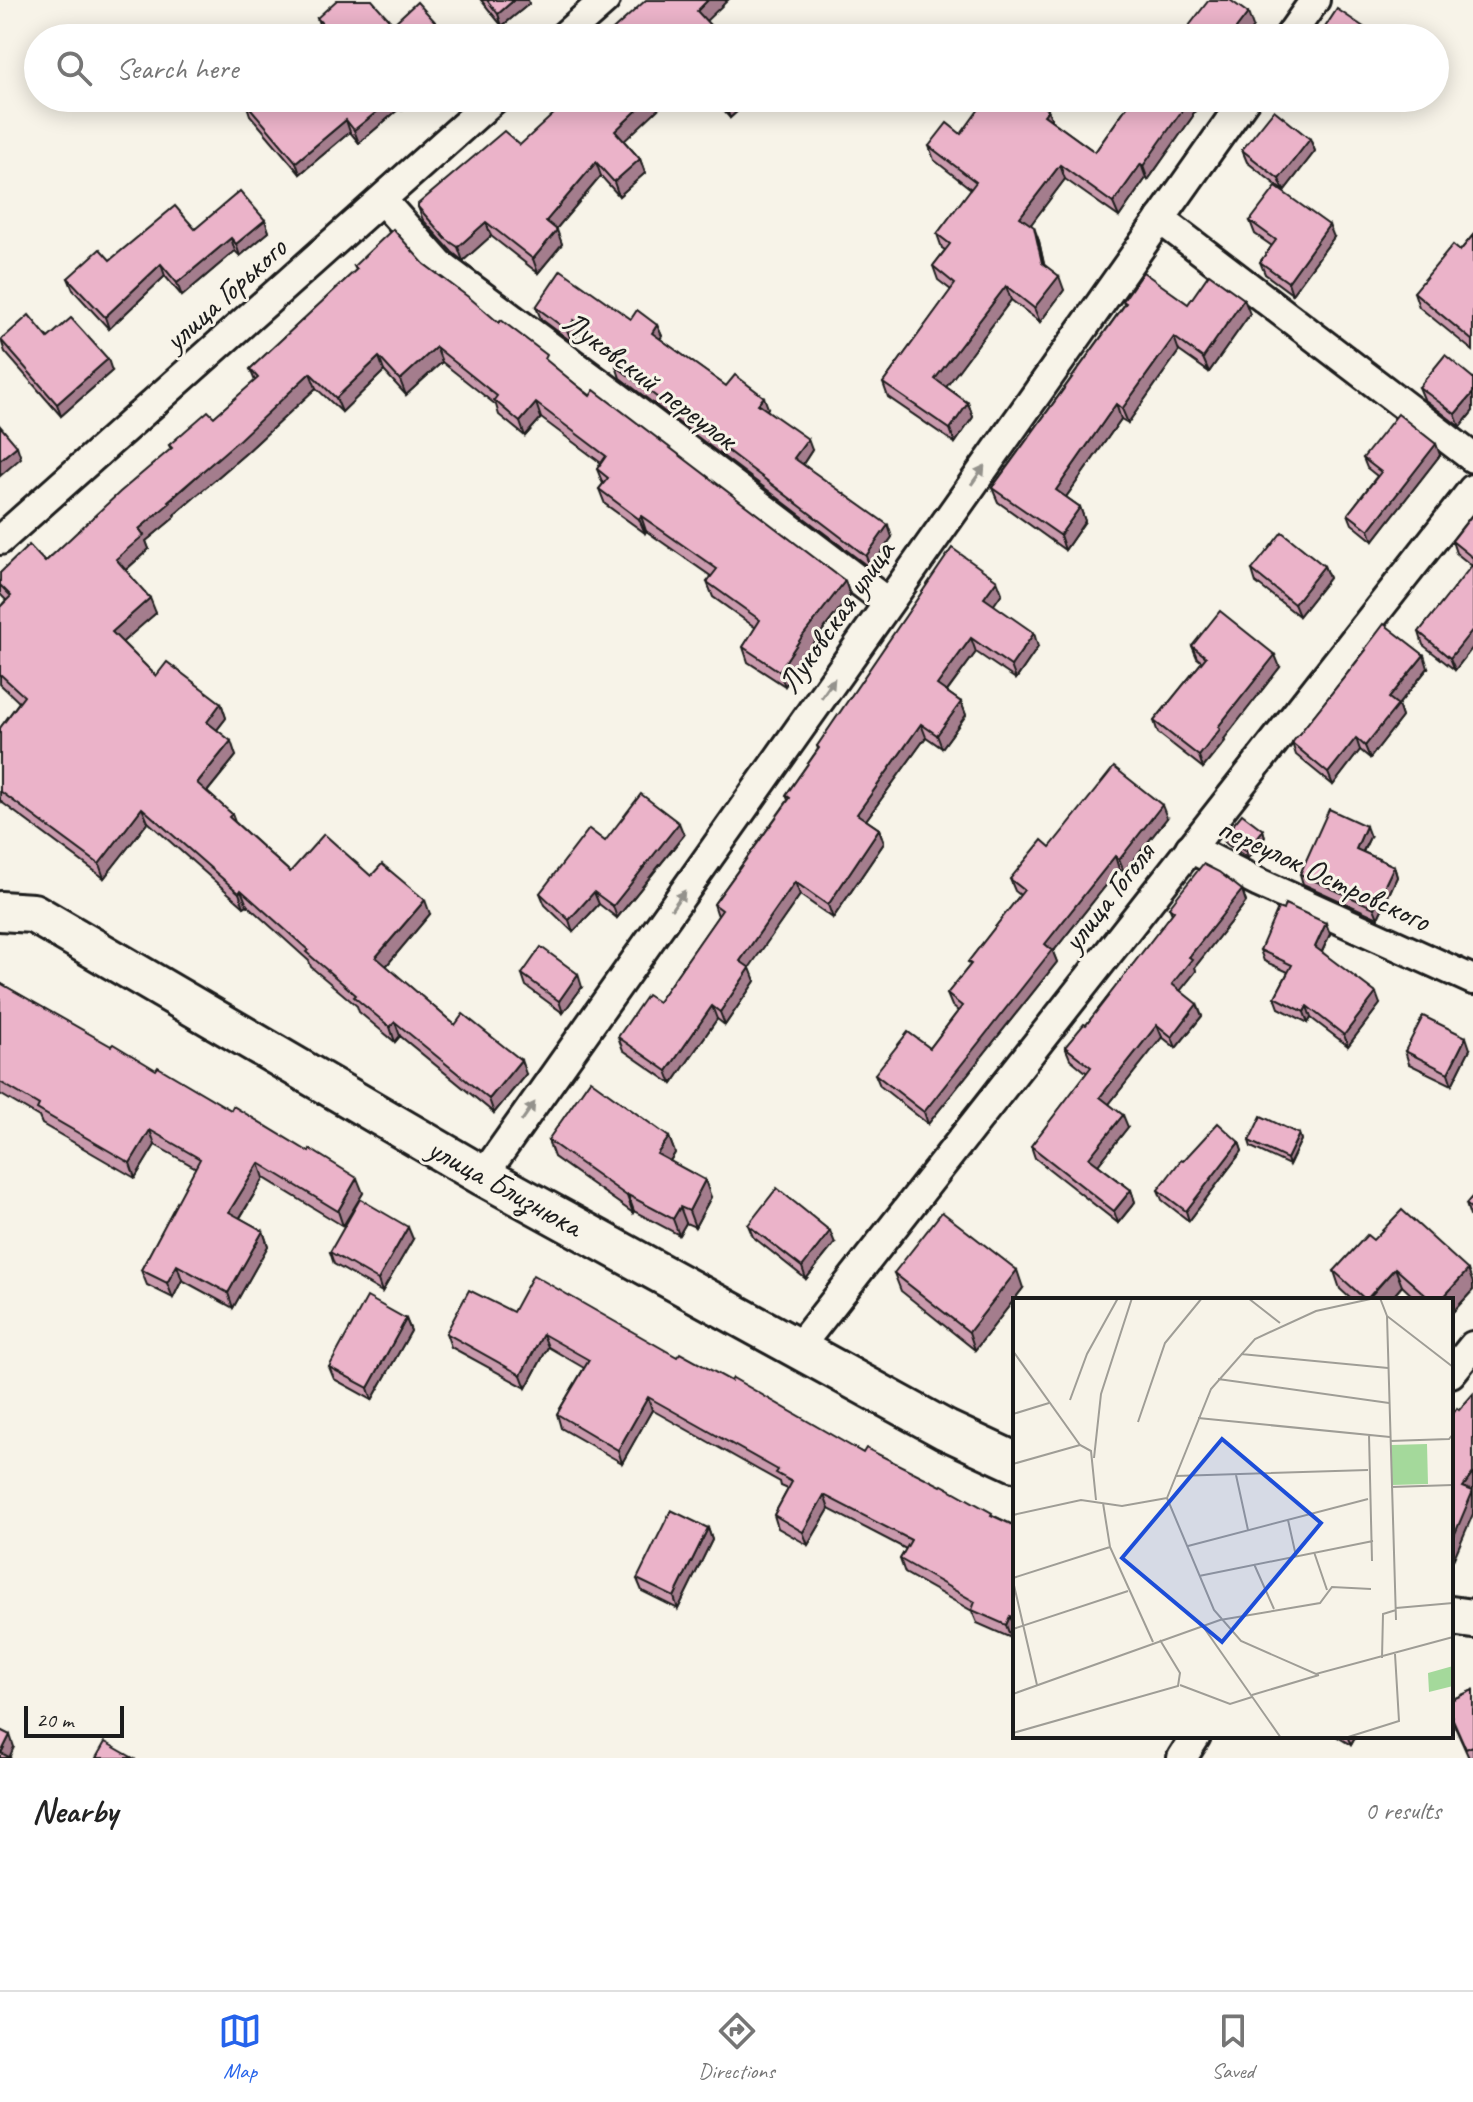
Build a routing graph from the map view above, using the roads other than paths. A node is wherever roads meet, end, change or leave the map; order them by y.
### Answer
1 (605, 0) edge
2 (1315, 0) edge
3 (578, 24) edge
4 (1298, 24) edge
5 (479, 112) edge
6 (1236, 112) edge
7 (382, 200) junction
8 (1160, 219) junction
9 (1473, 458) edge
10 (1473, 489) edge
11 (0, 540) edge
12 (888, 603) junction
13 (1190, 848) junction
14 (0, 911) edge
15 (1473, 980) edge
16 (483, 1176) junction
17 (1473, 1346) edge
18 (798, 1348) junction
19 (1453, 1371) edge
20 (1013, 1461) edge
21 (1453, 1616) edge
22 (1473, 1619) edge

1 - 3 street
2 - 4 street
5 - 7 street, улица Горького
6 - 8 street, Луковская улица
7 - 11 street, улица Горького
7 - 12 street, Луковский переулок
8 - 9 street
12 -> 8 street, Луковская улица
10 - 13 street, улица Гоголя
16 -> 12 street, Луковская улица
13 - 15 street, переулок Островского
13 - 18 street, улица Гоголя
14 - 16 street, улица Близнюка
16 - 18 street, улица Близнюка
17 - 19 street
18 - 20 street, улица Близнюка
21 - 22 street

